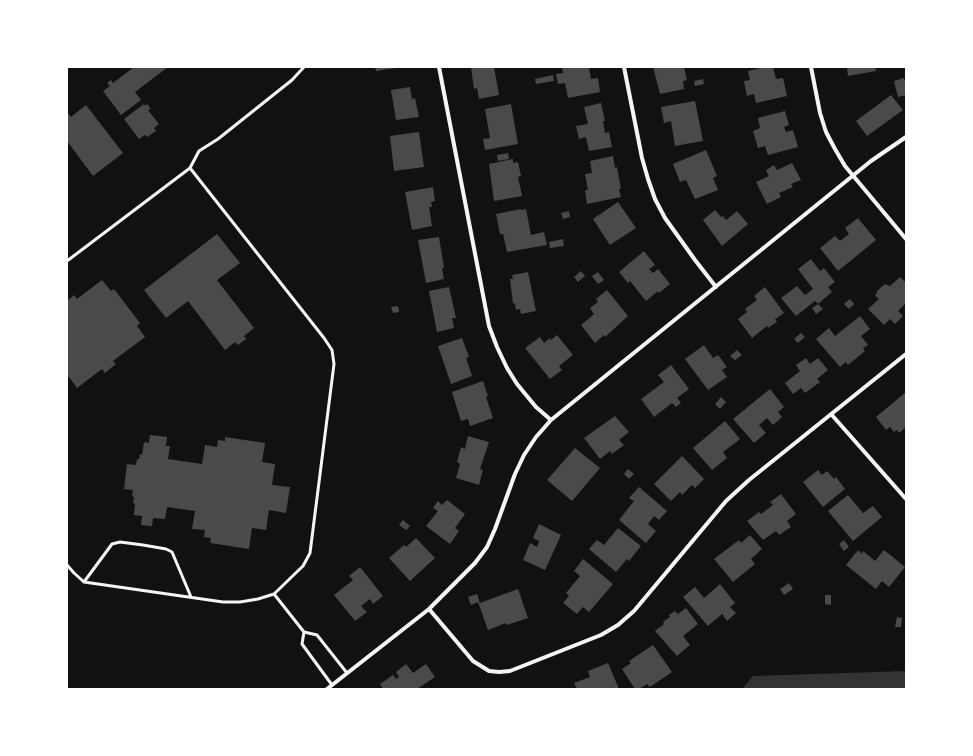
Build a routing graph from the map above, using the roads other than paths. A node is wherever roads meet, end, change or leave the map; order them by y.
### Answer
1 (304, 67) edge
2 (439, 67) edge
3 (624, 67) edge
4 (811, 67) edge
5 (906, 137) edge
6 (190, 168) junction
7 (854, 176) junction
8 (906, 239) edge
9 (67, 261) edge
10 (716, 287) junction
11 (906, 354) edge
12 (831, 414) junction
13 (551, 420) junction
14 (906, 499) edge
15 (67, 565) edge
16 (84, 582) junction
17 (274, 594) junction
18 (190, 597) junction
19 (429, 609) junction
20 (304, 632) junction
21 (347, 672) junction
22 (332, 685) junction
23 (327, 689) edge

1 - 6 lane
2 - 13 street
3 - 10 street
4 - 7 street
5 - 7 street
6 - 9 lane
6 - 17 lane
7 - 8 street
7 - 10 street
10 - 13 street
11 - 12 street
12 - 14 street
12 - 19 street
13 - 19 street
15 - 16 lane
16 - 18 lane
16 - 18 lane
17 - 18 lane
17 - 20 lane
19 - 21 street
20 - 21 lane
20 - 22 lane
21 - 22 street
22 - 23 street

